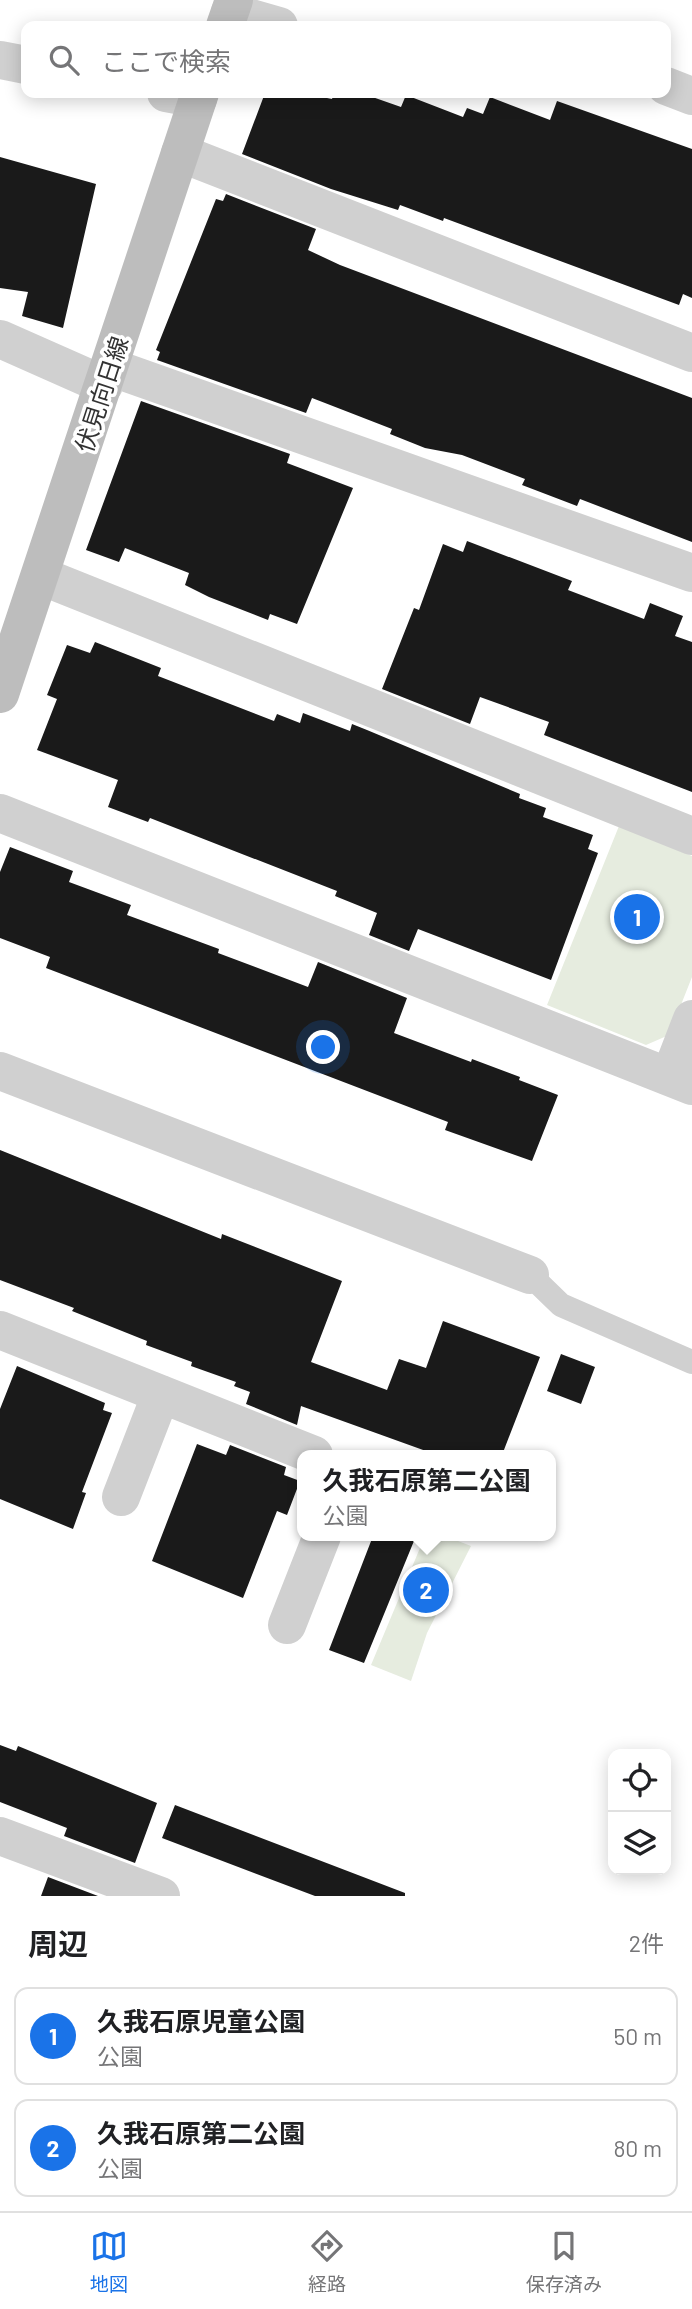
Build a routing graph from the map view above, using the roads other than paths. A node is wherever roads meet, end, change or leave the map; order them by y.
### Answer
1 (230, 13) edge
2 (260, 21) edge
3 (0, 60) edge
4 (21, 64) edge
5 (671, 88) edge
6 (692, 96) edge
7 (188, 98) edge
8 (180, 153) junction
9 (0, 339) edge
10 (692, 353) edge
11 (107, 376) junction
12 (692, 573) edge
13 (41, 576) junction
14 (0, 694) edge
15 (0, 813) edge
16 (692, 835) edge
17 (692, 1019) edge
18 (0, 1071) edge
19 (681, 1081) edge
20 (530, 1275) joint
21 (0, 1330) edge
22 (692, 1362) edge
23 (161, 1394) junction
24 (301, 1450) edge
25 (121, 1497) dead end
26 (320, 1541) edge
27 (287, 1625) dead end
28 (0, 1836) edge
29 (161, 1896) edge

1 - 2 street
3 - 4 street
5 - 6 street
7 - 8 main road, 伏見向日線
8 - 10 street
8 - 11 main road, 伏見向日線
9 - 11 street
11 - 12 street
11 - 13 main road, 伏見向日線
13 - 14 main road, 伏見向日線
13 - 16 street
15 - 19 street
17 - 19 street
18 - 20 street
20 - 22 lane
21 - 23 street
23 - 24 street
23 - 25 street
26 - 27 street
28 - 29 street

